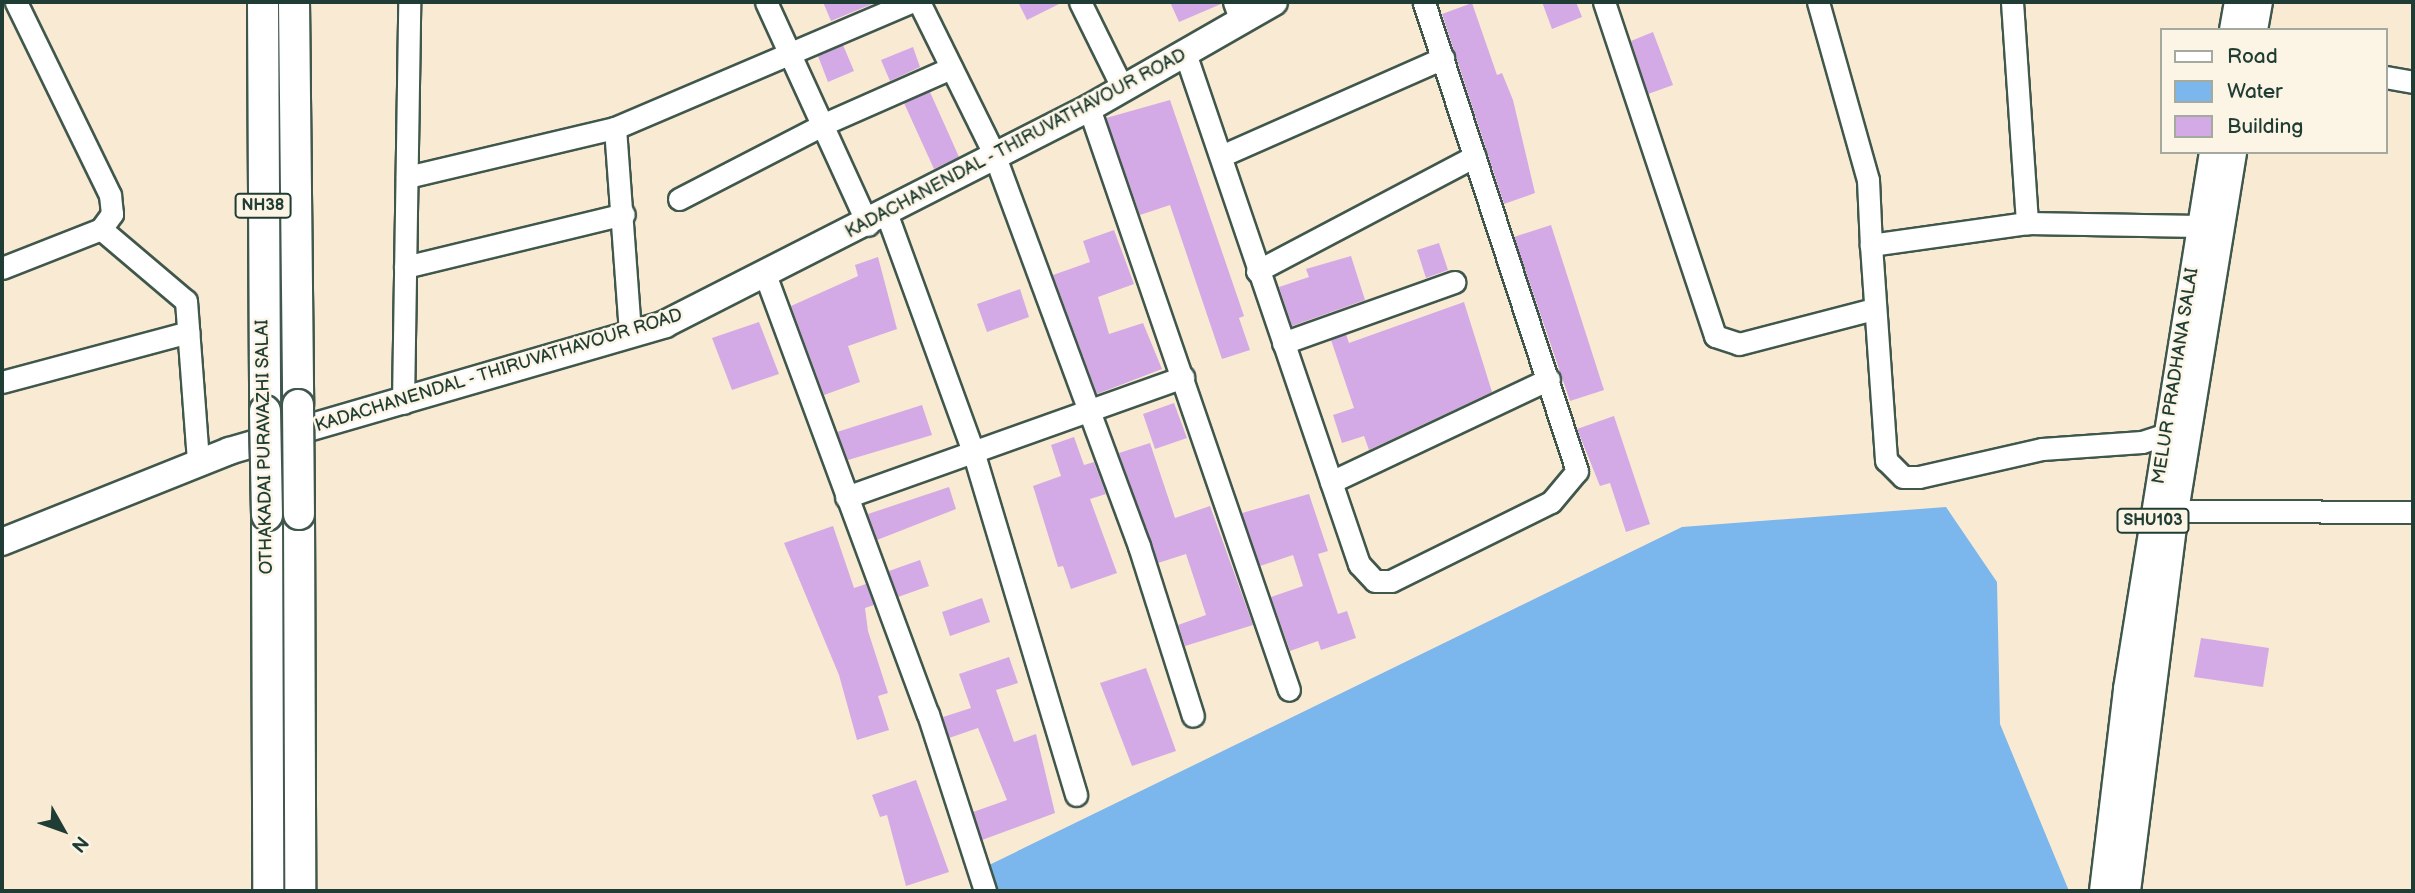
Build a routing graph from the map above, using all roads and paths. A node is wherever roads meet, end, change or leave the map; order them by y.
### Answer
1 (16, 2) edge
2 (263, 2) edge
3 (294, 2) edge
4 (409, 2) edge
5 (766, 2) edge
6 (911, 2) edge
7 (919, 2) edge
8 (1080, 2) edge
9 (1275, 2) edge
10 (1424, 2) edge
11 (1604, 2) edge
12 (1818, 2) edge
13 (2012, 2) edge
14 (2238, 2) edge
15 (2259, 2) edge
16 (1238, 11) edge
17 (2233, 28) edge
18 (2254, 28) edge
19 (790, 53) junction
20 (1185, 53) junction
21 (1443, 58) junction
22 (951, 68) junction
23 (2387, 77) edge
24 (2413, 82) edge
25 (1122, 87) junction
26 (1089, 108) junction
27 (824, 124) junction
28 (615, 128) junction
29 (994, 154) junction
30 (2213, 154) edge
31 (2232, 154) edge
32 (1221, 156) junction
33 (1475, 156) junction
34 (407, 177) junction
35 (679, 199) dead end
36 (624, 214) junction
37 (877, 220) junction
38 (2027, 223) junction
39 (2200, 226) junction
40 (101, 229) junction
41 (1871, 245) junction
42 (405, 267) junction
43 (2, 268) edge
44 (1257, 271) junction
45 (766, 277) junction
46 (1454, 282) dead end
47 (1873, 309) junction
48 (188, 332) junction
49 (630, 334) junction
50 (1283, 343) junction
51 (1183, 377) junction
52 (1549, 379) junction
53 (2, 382) edge
54 (403, 402) junction
55 (1088, 412) junction
56 (2167, 434) junction
57 (973, 450) junction
58 (198, 461) junction
59 (1331, 482) junction
60 (846, 497) junction
61 (2175, 511) junction
62 (2413, 512) edge
63 (3, 537) edge
64 (1289, 690) dead end
65 (1193, 716) dead end
66 (1076, 795) dead end
67 (268, 891) edge
68 (300, 891) edge
69 (985, 891) edge
70 (2103, 891) edge
71 (2127, 891) edge

1 - 40 street
2 - 67 highway, OTHAKADAI PURAVAZHI SALAI / NH38, bridge
3 - 68 highway, OTHAKADAI PURAVAZHI SALAI / NH38, bridge
4 - 34 street
5 - 19 street
6 - 19 street
7 - 22 street
8 - 25 street
9 - 16 main road, KADACHANENDAL - THIRUVATHAVOUR ROAD
10 - 21 street
11 - 47 street
12 - 41 street
13 - 38 street
14 - 17 main road
15 - 18 main road
16 - 20 main road, KADACHANENDAL - THIRUVATHAVOUR ROAD
19 - 27 street
19 - 28 street
20 - 25 main road, KADACHANENDAL - THIRUVATHAVOUR ROAD
20 - 32 street
21 - 32 street
21 - 33 street
22 - 27 street
22 - 29 street
23 - 24 street
25 - 26 main road, KADACHANENDAL - THIRUVATHAVOUR ROAD
26 - 29 main road, KADACHANENDAL - THIRUVATHAVOUR ROAD
26 - 51 street
27 - 35 street
27 - 37 street
28 - 34 street
28 - 36 street
29 - 37 main road, KADACHANENDAL - THIRUVATHAVOUR ROAD
29 - 55 street
30 - 39 main road, MELUR PRADHANA SALAI / SHU103
31 - 61 main road, MELUR PRADHANA SALAI / SHU103
32 - 44 street
33 - 44 street
33 - 52 street
34 - 42 street
36 - 42 street
36 - 49 street
37 - 45 main road, KADACHANENDAL - THIRUVATHAVOUR ROAD
37 - 57 street
38 - 39 street
38 - 41 street
39 - 56 main road, MELUR PRADHANA SALAI / SHU103
40 - 43 street
40 - 48 street
41 - 47 street
42 - 54 street
44 - 50 street
45 - 49 main road, KADACHANENDAL - THIRUVATHAVOUR ROAD
45 - 60 street
46 - 50 street
47 - 56 street
48 - 53 street
48 - 58 street
49 - 54 main road, KADACHANENDAL - THIRUVATHAVOUR ROAD
50 - 59 street
51 - 55 street
51 - 64 street
52 - 59 street
52 - 59 street
54 - 58 main road, KADACHANENDAL - THIRUVATHAVOUR ROAD
55 - 57 street
55 - 65 street
56 - 70 main road, MELUR PRADHANA SALAI / SHU103
57 - 60 street
57 - 66 street
58 - 63 main road, KADACHANENDAL - THIRUVATHAVOUR ROAD
60 - 69 street
61 - 62 street
61 - 71 main road, MELUR PRADHANA SALAI / SHU103

